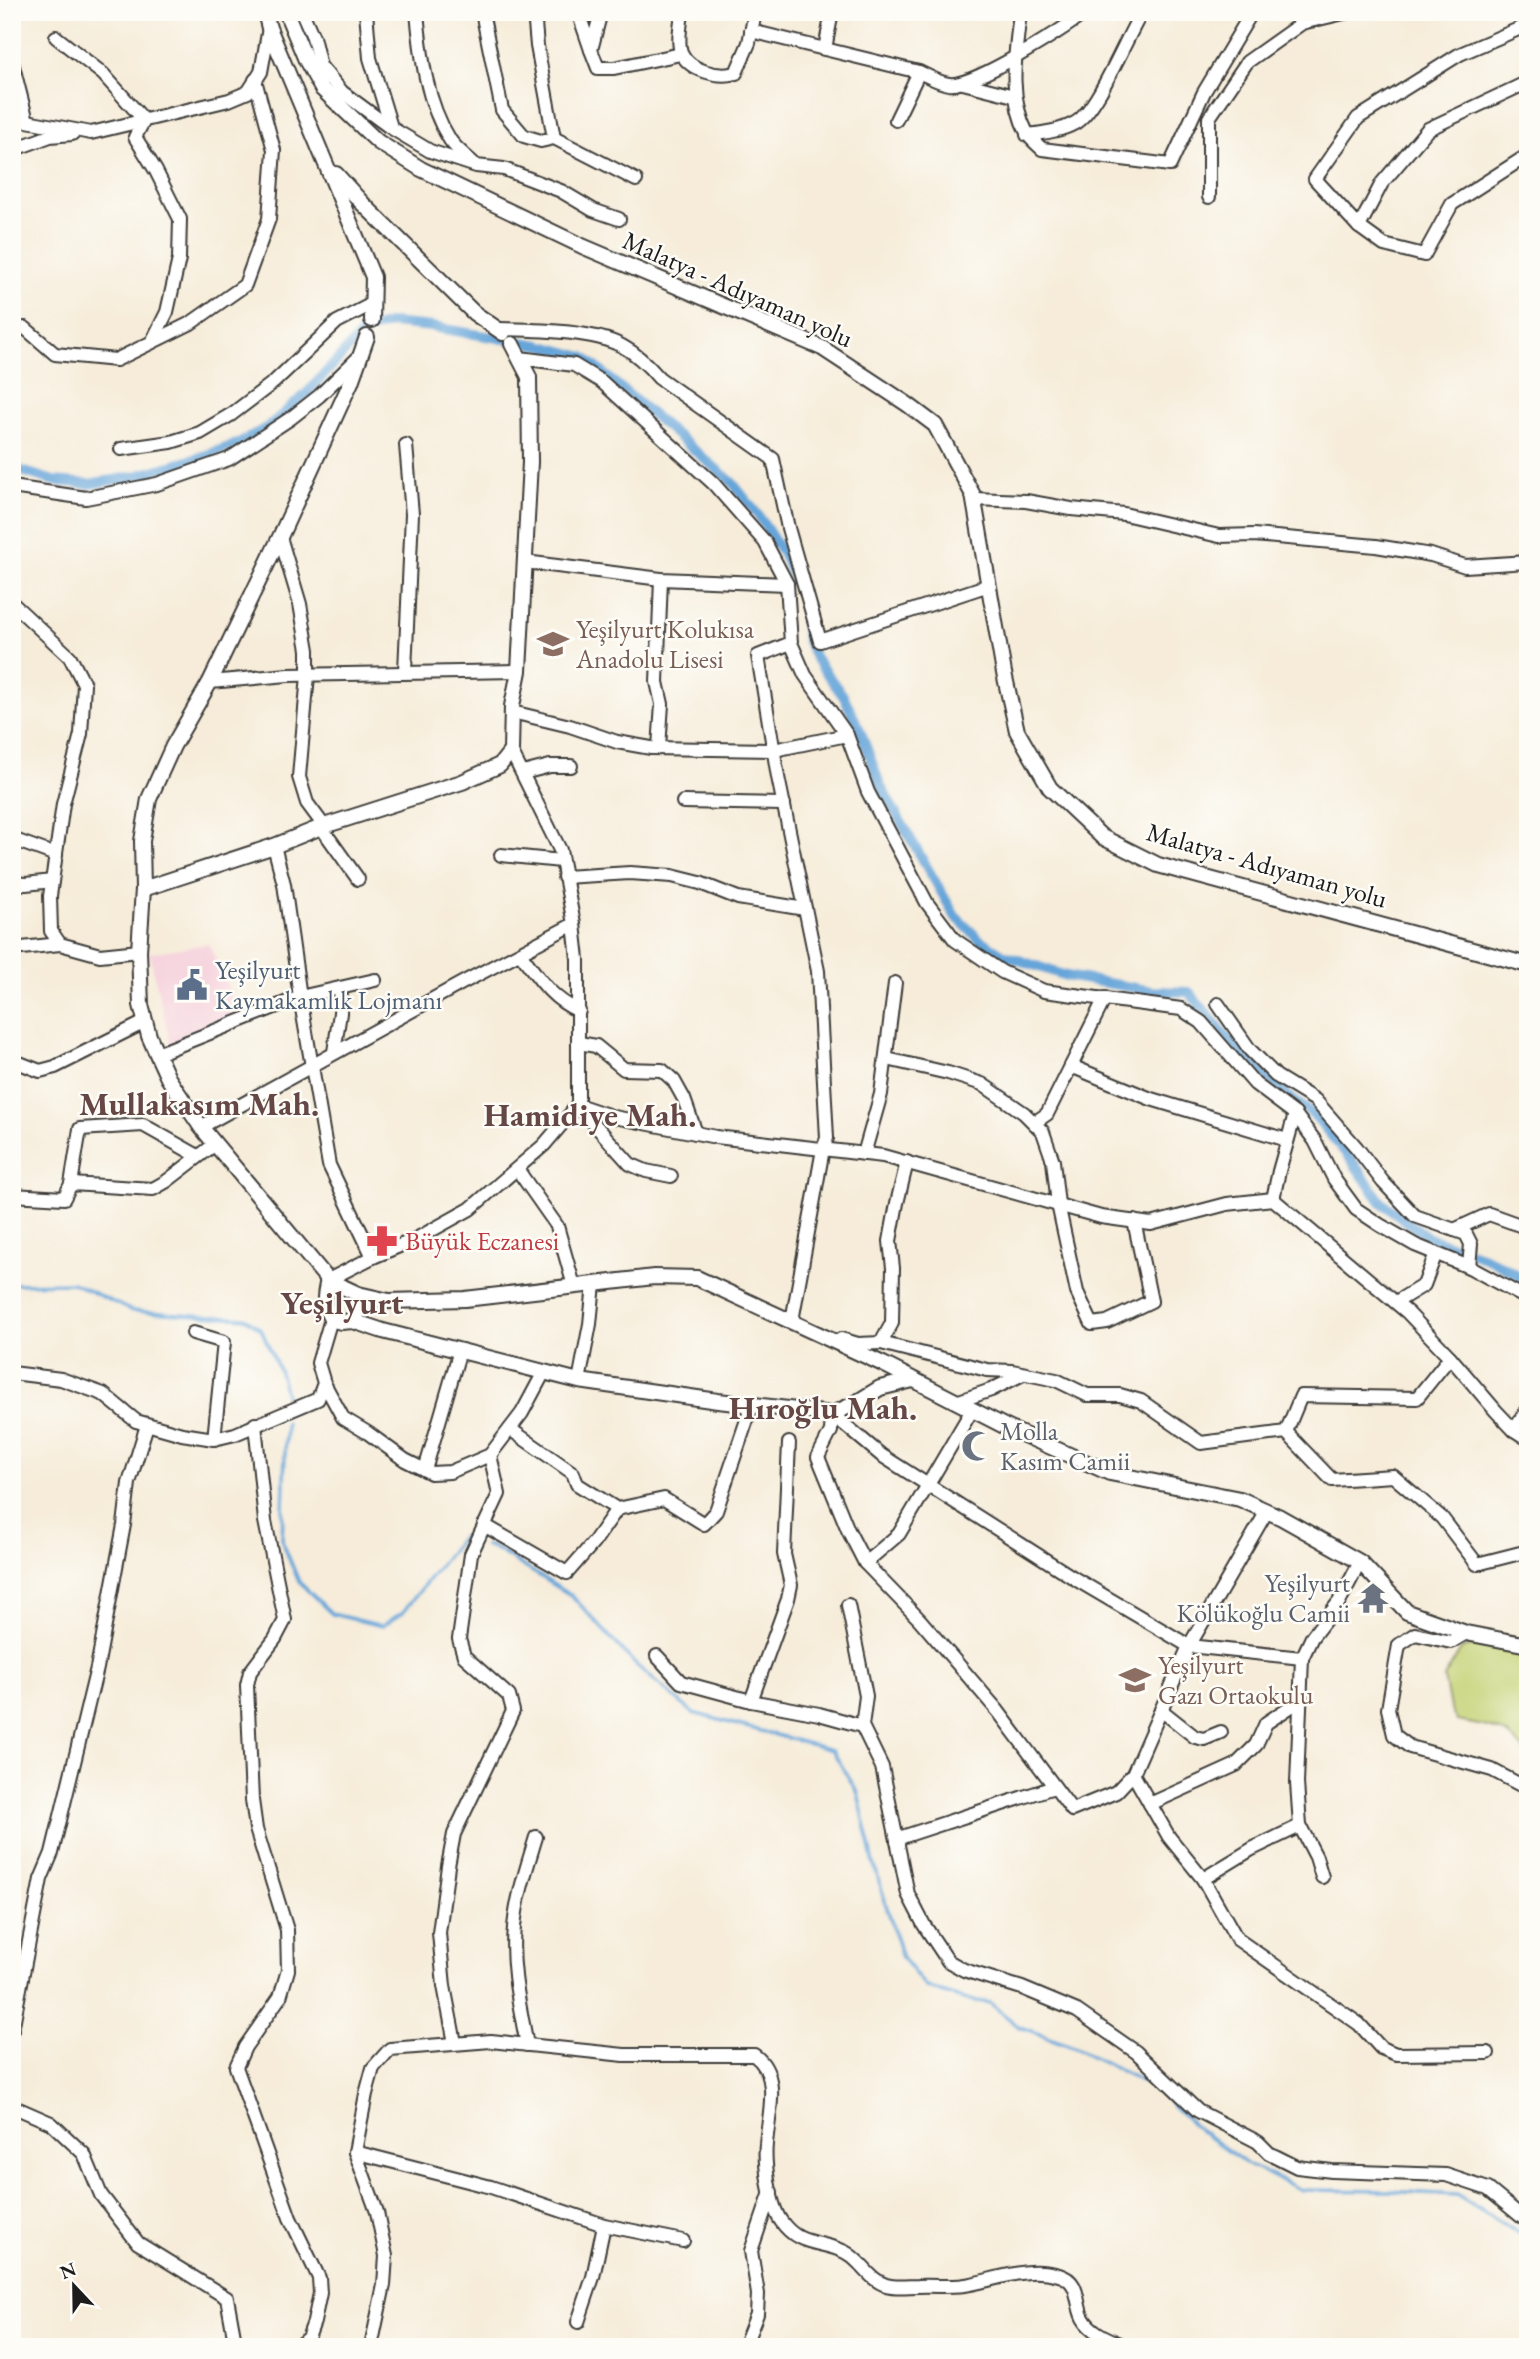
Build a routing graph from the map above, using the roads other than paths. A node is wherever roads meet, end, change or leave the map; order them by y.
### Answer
1 (265, 12) edge
2 (286, 12) edge
3 (302, 12) edge
4 (366, 12) edge
5 (417, 12) edge
6 (482, 12) edge
7 (534, 12) edge
8 (578, 12) edge
9 (601, 12) edge
10 (682, 12) edge
11 (755, 12) edge
12 (832, 12) edge
13 (1020, 12) edge
14 (1086, 12) edge
15 (1142, 12) edge
16 (1252, 12) edge
17 (1348, 12) edge
18 (1528, 25) edge
19 (269, 28) junction
20 (751, 31) junction
21 (56, 37) dead end
22 (825, 49) junction
23 (591, 50) junction
24 (681, 54) junction
25 (1015, 56) junction
26 (12, 62) edge
27 (919, 72) junction
28 (256, 80) junction
29 (1528, 82) edge
30 (959, 83) junction
31 (1014, 96) junction
32 (144, 120) junction
33 (896, 120) dead end
34 (391, 127) junction
35 (91, 133) junction
36 (1027, 135) junction
37 (554, 138) junction
38 (12, 150) edge
39 (1528, 155) edge
40 (328, 165) junction
41 (476, 166) junction
42 (636, 180) dead end
43 (1209, 197) dead end
44 (619, 219) dead end
45 (1359, 227) junction
46 (372, 304) junction
47 (372, 320) joint
48 (25, 328) dead end
49 (505, 336) junction
50 (367, 337) joint
51 (152, 342) junction
52 (361, 355) junction
53 (520, 358) junction
54 (406, 445) dead end
55 (121, 449) dead end
56 (12, 487) edge
57 (974, 499) junction
58 (280, 537) junction
59 (525, 562) junction
60 (1528, 562) edge
61 (662, 579) junction
62 (787, 584) junction
63 (989, 584) junction
64 (12, 603) edge
65 (791, 643) junction
66 (405, 671) junction
67 (519, 671) junction
68 (308, 675) junction
69 (210, 681) junction
70 (512, 712) junction
71 (847, 735) junction
72 (659, 748) junction
73 (774, 750) junction
74 (512, 751) junction
75 (571, 766) dead end
76 (523, 773) junction
77 (683, 802) dead end
78 (784, 804) junction
79 (322, 827) junction
80 (12, 839) edge
81 (274, 846) junction
82 (56, 855) junction
83 (501, 855) dead end
84 (561, 861) junction
85 (564, 877) junction
86 (358, 879) dead end
87 (52, 881) junction
88 (12, 883) edge
89 (143, 889) junction
90 (805, 909) junction
91 (574, 924) junction
92 (60, 944) junction
93 (12, 949) edge
94 (139, 951) junction
95 (520, 953) junction
96 (1528, 965) edge
97 (375, 980) dead end
98 (895, 983) dead end
99 (341, 988) junction
100 (300, 997) junction
101 (1105, 999) junction
102 (1218, 1004) dead end
103 (579, 1011) junction
104 (145, 1022) junction
105 (579, 1043) junction
106 (334, 1052) junction
107 (157, 1055) junction
108 (887, 1059) junction
109 (12, 1060) edge
110 (312, 1065) junction
111 (1071, 1066) junction
112 (578, 1105) junction
113 (1295, 1114) junction
114 (1034, 1123) junction
115 (201, 1126) junction
116 (696, 1133) junction
117 (1287, 1140) junction
118 (215, 1144) junction
119 (823, 1149) junction
120 (864, 1154) junction
121 (198, 1156) junction
122 (907, 1162) junction
123 (517, 1169) junction
124 (671, 1176) dead end
125 (71, 1184) junction
126 (12, 1195) edge
127 (1273, 1199) junction
128 (1058, 1204) junction
129 (1134, 1221) junction
130 (1528, 1228) edge
131 (1454, 1230) junction
132 (1436, 1253) junction
133 (373, 1257) junction
134 (1469, 1262) junction
135 (328, 1280) junction
136 (594, 1284) junction
137 (574, 1286) junction
138 (358, 1294) junction
139 (1528, 1299) edge
140 (1396, 1302) junction
141 (331, 1319) junction
142 (354, 1321) junction
143 (792, 1321) junction
144 (814, 1331) junction
145 (192, 1333) dead end
146 (881, 1343) junction
147 (460, 1350) junction
148 (1450, 1357) junction
149 (999, 1371) junction
150 (544, 1372) junction
151 (12, 1373) edge
152 (1023, 1374) junction
153 (913, 1380) junction
154 (579, 1381) junction
155 (324, 1383) junction
156 (991, 1390) junction
157 (956, 1402) junction
158 (752, 1405) junction
159 (1528, 1409) edge
160 (972, 1410) junction
161 (832, 1414) junction
162 (255, 1424) junction
163 (147, 1425) junction
164 (510, 1429) junction
165 (1514, 1430) junction
166 (1286, 1432) junction
167 (214, 1439) junction
168 (1528, 1440) edge
169 (789, 1443) dead end
170 (490, 1455) junction
171 (425, 1470) junction
172 (929, 1486) junction
173 (617, 1508) junction
174 (1268, 1511) junction
175 (484, 1525) junction
176 (1528, 1551) edge
177 (1360, 1562) junction
178 (865, 1563) junction
179 (848, 1605) dead end
180 (1466, 1633) junction
181 (1528, 1645) edge
182 (1189, 1646) junction
183 (657, 1656) dead end
184 (1302, 1658) junction
185 (751, 1701) junction
186 (1299, 1701) junction
187 (1161, 1710) junction
188 (862, 1726) junction
189 (1221, 1732) dead end
190 (1133, 1774) junction
191 (1054, 1787) junction
192 (1528, 1789) edge
193 (1150, 1804) junction
194 (1300, 1826) junction
195 (536, 1837) dead end
196 (897, 1842) junction
197 (1322, 1877) dead end
198 (1203, 1879) junction
199 (12, 2030) edge
200 (455, 2043) junction
201 (527, 2045) junction
202 (1488, 2053) dead end
203 (12, 2106) edge
204 (355, 2152) junction
205 (771, 2191) junction
206 (1528, 2222) edge
207 (604, 2225) junction
208 (683, 2241) dead end
209 (578, 2322) dead end
210 (236, 2347) edge
211 (297, 2347) edge
212 (371, 2347) edge
213 (744, 2347) edge
214 (1127, 2347) edge

1 - 19 main road
2 - 57 main road, Malatya - Adıyaman yolu
3 - 34 street
4 - 34 street
5 - 41 street
6 - 37 street
7 - 37 street
8 - 23 street
9 - 23 street
10 - 24 street
11 - 20 street
12 - 22 street
13 - 25 street
14 - 25 street
15 - 36 street
16 - 36 street
17 - 43 street
18 - 45 street
19 - 28 street
19 - 40 main road
20 - 22 street
20 - 24 street
21 - 32 street
22 - 27 street
23 - 24 street
25 - 30 street
25 - 31 street
26 - 35 street
27 - 30 street
27 - 33 street
28 - 32 street
28 - 51 street
29 - 45 street
30 - 31 street
31 - 36 street
32 - 35 street
32 - 51 street
34 - 41 street
35 - 38 street
37 - 42 street
39 - 45 street
40 - 46 main road
40 - 49 main road
41 - 44 street
46 - 47 main road
46 - 55 street
47 - 50 street
48 - 51 street
49 - 53 main road
49 - 63 street
50 - 52 main road
52 - 56 street
52 - 58 main road
53 - 59 main road
53 - 62 street
54 - 66 street
57 - 60 street
57 - 63 main road, Malatya - Adıyaman yolu
58 - 68 street
58 - 69 main road
59 - 61 street
59 - 67 main road
61 - 62 street
61 - 72 street
62 - 65 street
63 - 96 main road, Malatya - Adıyaman yolu
64 - 82 street
65 - 71 street
65 - 73 street
66 - 67 street
66 - 68 street
67 - 70 main road
68 - 69 street
68 - 79 street
69 - 89 main road
70 - 72 street
70 - 74 main road
71 - 73 street
71 - 101 street
72 - 73 street
73 - 78 street
74 - 76 street
74 - 79 main road
75 - 76 street
76 - 84 street
77 - 78 street
78 - 90 street
79 - 81 main road
79 - 86 street
80 - 82 street
81 - 89 main road
81 - 100 street
82 - 87 street
83 - 84 street
84 - 85 street
85 - 90 street
85 - 91 street
87 - 88 street
87 - 92 street
89 - 94 main road
90 - 119 street
91 - 95 street
91 - 103 street
92 - 93 street
92 - 94 street
94 - 104 main road
95 - 103 street
95 - 106 street
97 - 99 street
98 - 108 street
99 - 100 street
99 - 106 street
100 - 107 street
100 - 110 street
101 - 111 street
101 - 113 street
102 - 131 street
103 - 105 street
104 - 107 main road
104 - 109 street
105 - 112 street
105 - 116 street
106 - 110 street
107 - 115 main road
108 - 114 street
108 - 120 street
110 - 115 street
110 - 133 street
111 - 114 street
111 - 117 street
112 - 116 street
112 - 123 street
112 - 124 street
113 - 117 street
113 - 132 street
114 - 128 street
115 - 118 main road
116 - 119 street
117 - 127 street
118 - 121 street
118 - 135 main road
119 - 120 street
119 - 143 street
120 - 122 street
121 - 125 street
121 - 125 street
122 - 128 street
122 - 146 street
123 - 133 street
123 - 137 street
125 - 126 street
127 - 129 street
127 - 140 street
128 - 129 street
128 - 129 street
130 - 131 street
131 - 134 street
132 - 134 street
132 - 140 street
133 - 135 street
134 - 139 street
135 - 138 main road
135 - 141 main road
136 - 137 main road
136 - 143 main road
136 - 154 street
137 - 138 main road
138 - 142 main road
140 - 148 street
141 - 142 main road
141 - 155 street
142 - 147 main road
143 - 144 main road
144 - 146 street
144 - 153 main road
145 - 167 street
146 - 149 street
147 - 150 main road
147 - 171 street
148 - 165 street
148 - 166 street
149 - 152 street
149 - 156 street
150 - 154 main road
150 - 164 street
151 - 163 street
152 - 156 street
152 - 166 street
153 - 157 main road
153 - 161 main road
154 - 158 main road
155 - 162 street
155 - 171 street
156 - 157 street
157 - 160 main road
158 - 161 main road
158 - 173 street
159 - 165 street
160 - 172 street
160 - 174 main road
161 - 172 street
161 - 178 street
162 - 167 street
162 - 211 street
163 - 167 street
163 - 199 street
164 - 170 street
164 - 173 street
165 - 168 street
166 - 176 street
169 - 185 street
170 - 171 street
170 - 175 street
172 - 178 street
172 - 182 street
173 - 175 street
174 - 177 main road
174 - 182 street
175 - 200 street
177 - 180 main road
177 - 184 street
178 - 191 street
179 - 188 street
180 - 181 main road
180 - 192 street
182 - 184 street
182 - 187 street
183 - 185 street
184 - 186 street
185 - 188 street
186 - 193 street
186 - 194 street
187 - 189 street
187 - 190 street
188 - 196 street
190 - 191 street
190 - 193 street
191 - 196 street
193 - 198 street
194 - 197 street
194 - 198 street
195 - 201 street
196 - 206 street
198 - 202 street
200 - 201 street
200 - 204 street
201 - 205 street
203 - 210 street
204 - 207 street
204 - 212 street
205 - 213 street
205 - 214 street
207 - 208 street
207 - 209 street

